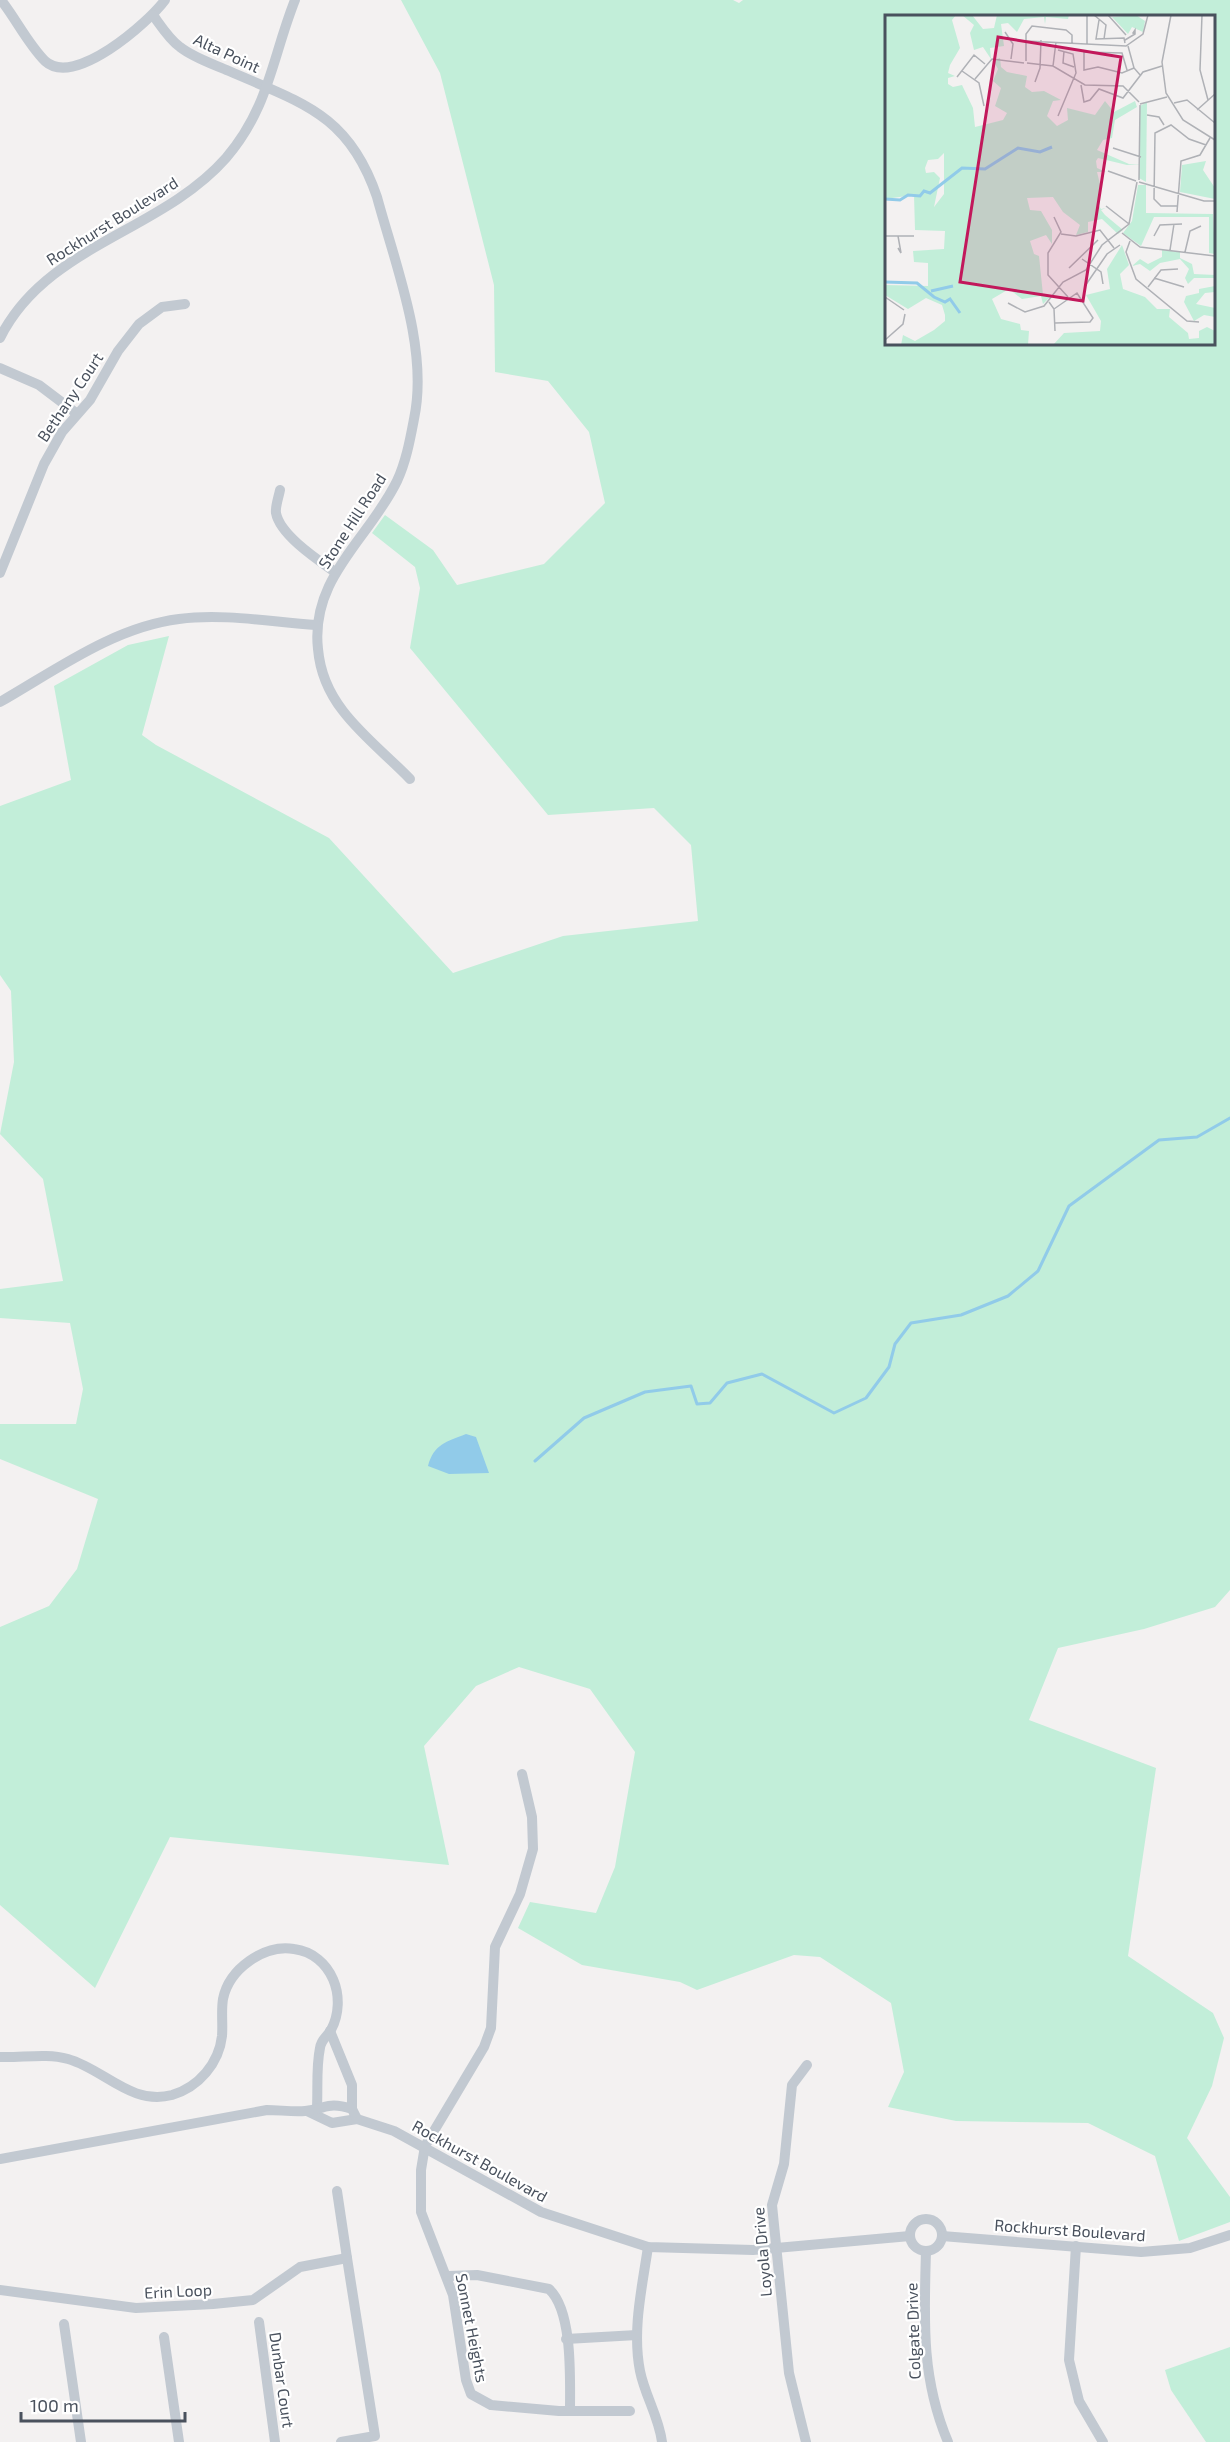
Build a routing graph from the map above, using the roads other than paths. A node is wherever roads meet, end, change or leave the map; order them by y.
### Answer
1 (1, 0) edge
2 (165, 0) edge
3 (295, 0) edge
4 (153, 15) junction
5 (267, 88) junction
6 (185, 304) dead end
7 (0, 338) edge
8 (0, 368) edge
9 (76, 412) junction
10 (280, 490) dead end
11 (335, 572) junction
12 (0, 573) edge
13 (316, 626) junction
14 (0, 702) edge
15 (410, 780) dead end
16 (522, 1774) dead end
17 (330, 2031) junction
18 (0, 2057) edge
19 (807, 2065) dead end
20 (312, 2109) junction
21 (354, 2114) junction
22 (425, 2146) junction
23 (0, 2159) edge
24 (337, 2191) dead end
25 (1230, 2235) edge
26 (910, 2236) junction
27 (942, 2236) junction
28 (1076, 2246) junction
29 (648, 2247) junction
30 (776, 2248) junction
31 (926, 2251) junction
32 (347, 2258) junction
33 (448, 2276) junction
34 (0, 2290) edge
35 (260, 2322) dead end
36 (64, 2324) dead end
37 (637, 2335) junction
38 (164, 2337) dead end
39 (566, 2339) junction
40 (570, 2411) junction
41 (630, 2411) dead end
42 (375, 2439) edge
43 (81, 2442) edge
44 (179, 2442) edge
45 (276, 2442) edge
46 (341, 2442) edge
47 (662, 2442) edge
48 (806, 2442) edge
49 (948, 2442) edge
50 (1103, 2442) edge

1 - 4 street
2 - 4 street
3 - 5 street, Rockhurst Boulevard
4 - 5 street, Alta Point
5 - 7 street, Rockhurst Boulevard
5 - 11 street, Stone Hill Road
6 - 9 street, Bethany Court
8 - 9 street
9 - 12 street, Bethany Court
10 - 11 street
11 - 13 street, Stone Hill Road
13 - 14 street
13 - 15 street, Stone Hill Road
16 - 22 street
17 - 18 street
17 - 20 street
17 - 21 street
19 - 30 street, Loyola Drive
20 - 21 street, Rockhurst Boulevard
20 - 21 street, Rockhurst Boulevard
20 - 23 street, Rockhurst Boulevard
21 - 22 street, Rockhurst Boulevard
22 - 29 street, Rockhurst Boulevard
22 - 33 street, Sonnet Heights
24 - 32 street
25 - 28 street, Rockhurst Boulevard
26 - 27 street
26 - 30 street, Rockhurst Boulevard
26 - 31 street
27 - 28 street, Rockhurst Boulevard
27 - 31 street
28 - 50 street
29 - 30 street, Rockhurst Boulevard
29 - 37 street
30 - 48 street, Loyola Drive
31 - 49 street, Colgate Drive
32 - 34 street, Erin Loop
32 - 42 street
33 - 39 street
33 - 40 street, Sonnet Heights
35 - 45 street, Dunbar Court
36 - 43 street
37 - 39 street
37 - 47 street
38 - 44 street
39 - 40 street
40 - 41 street, Sonnet Heights
42 - 46 street

